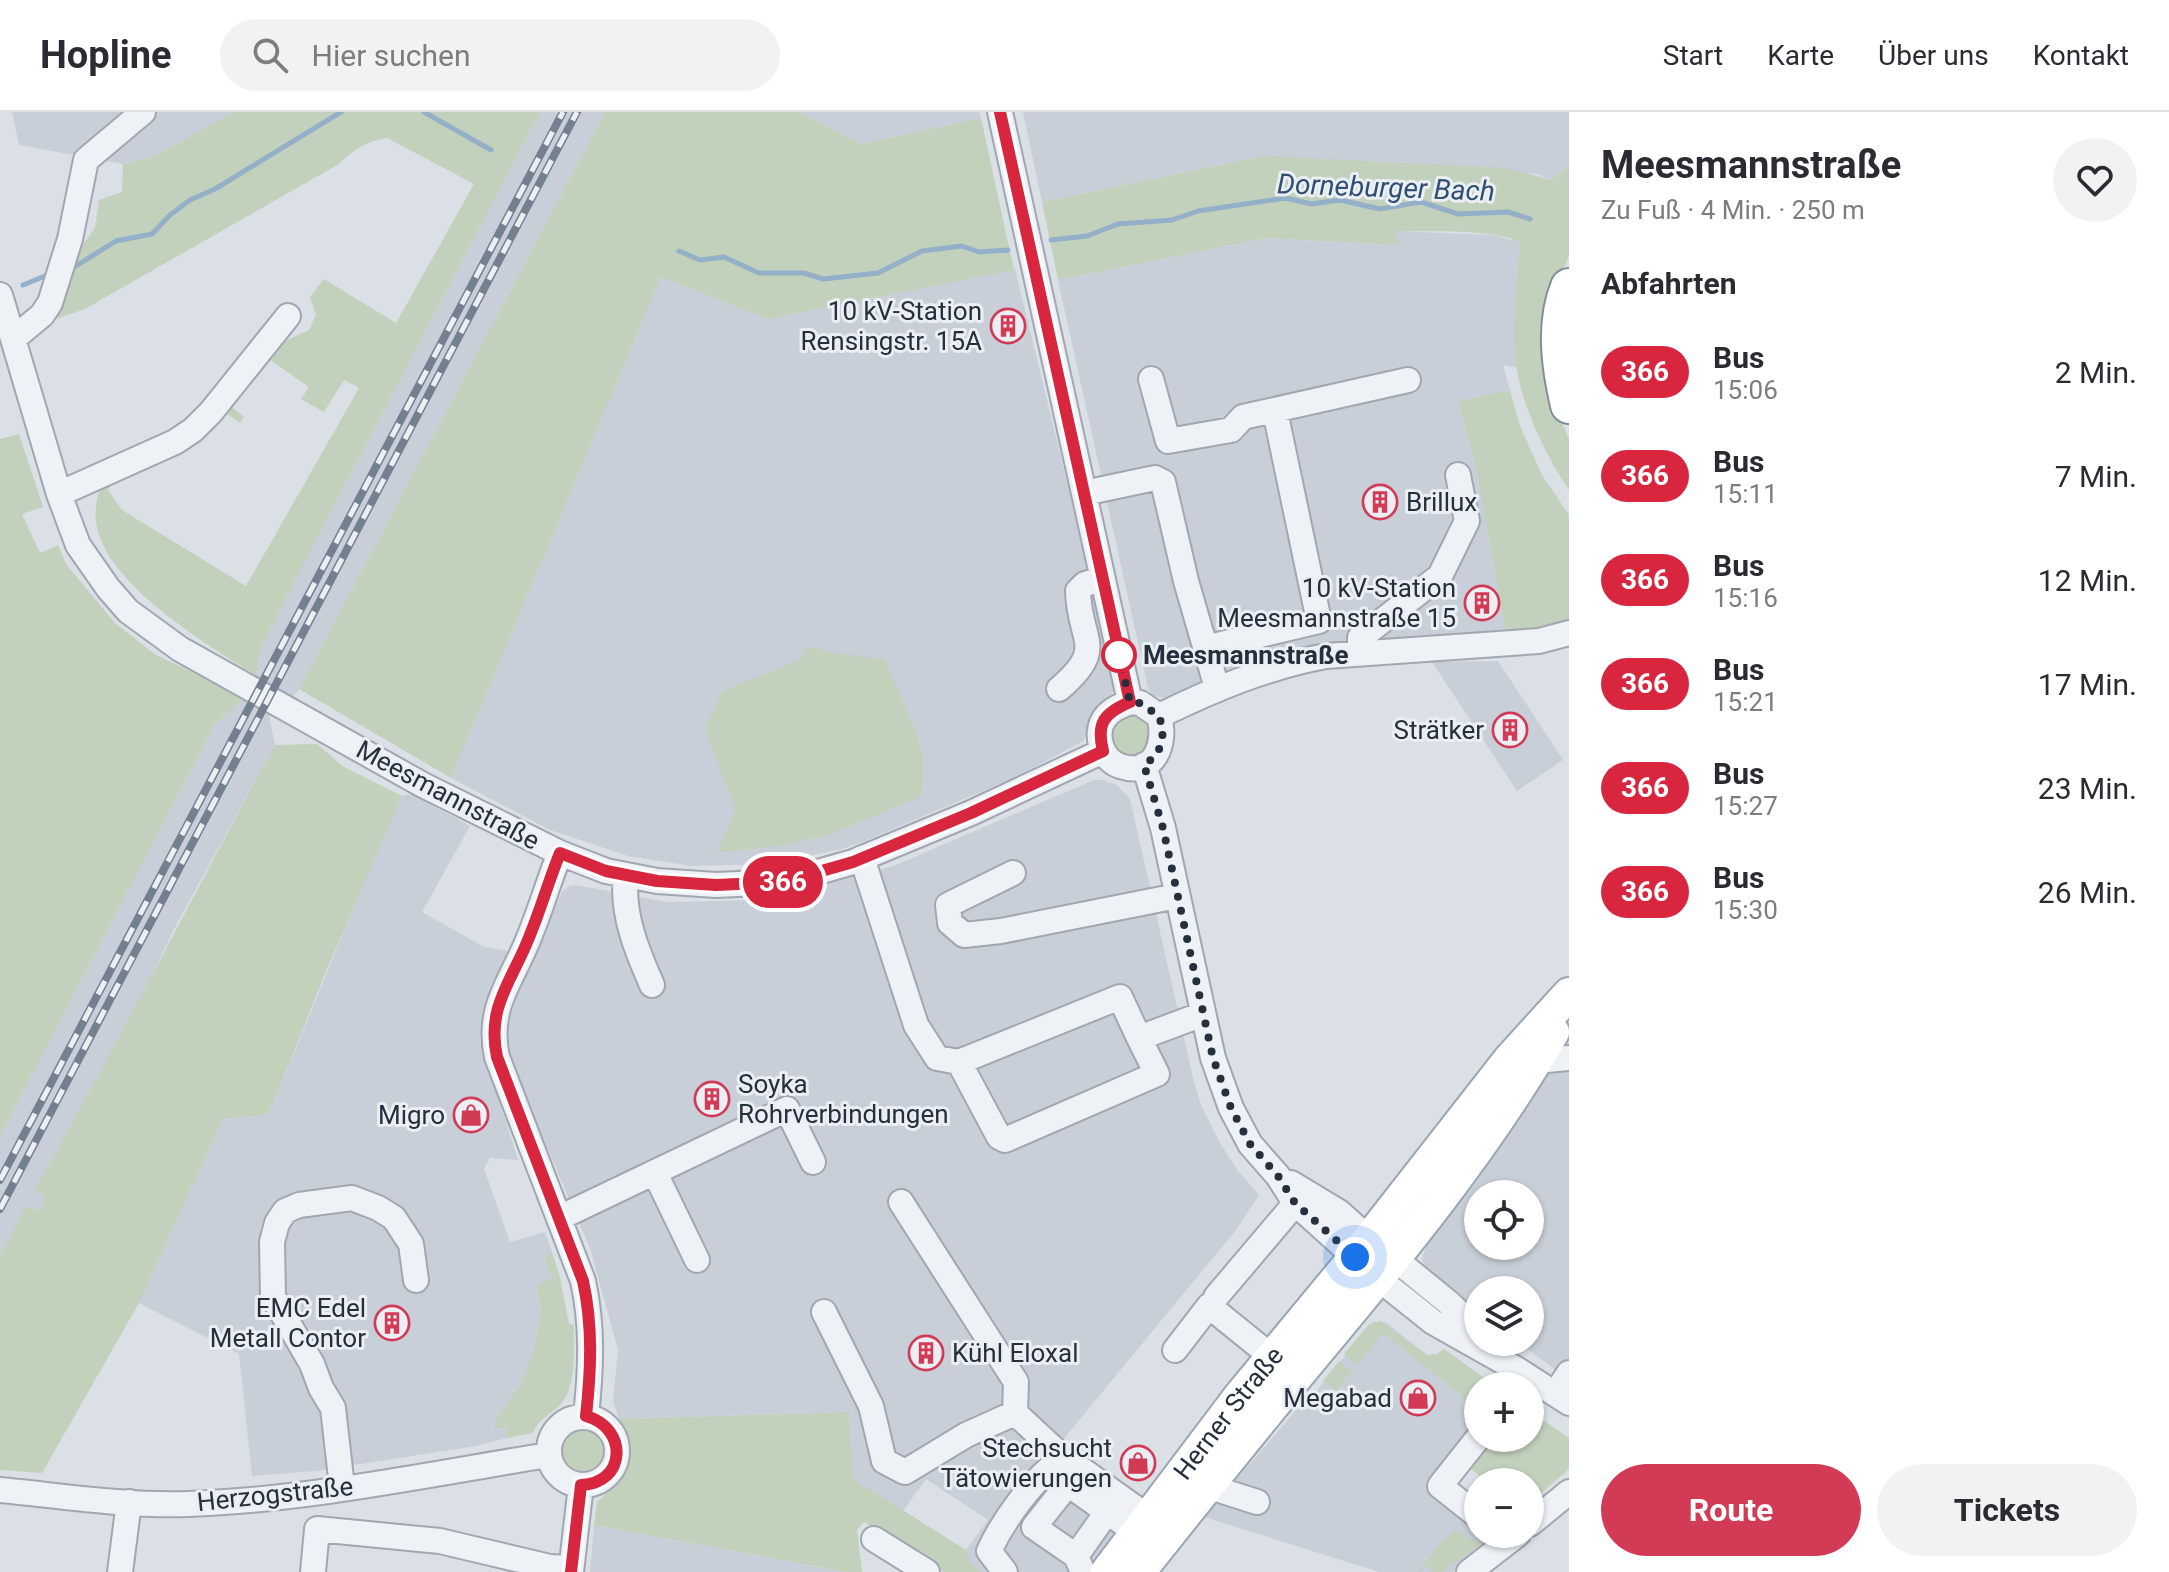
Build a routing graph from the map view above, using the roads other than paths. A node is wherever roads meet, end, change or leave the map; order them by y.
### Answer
1 (140, 112) edge
2 (1000, 112) edge
3 (1569, 287) edge
4 (0, 295) edge
5 (288, 316) dead end
6 (13, 339) junction
7 (1151, 379) dead end
8 (1408, 380) dead end
9 (1569, 405) edge
10 (1275, 411) junction
11 (1458, 475) dead end
12 (1084, 493) junction
13 (59, 494) junction
14 (1102, 579) junction
15 (1569, 633) edge
16 (1205, 648) junction
17 (1360, 653) junction
18 (1217, 688) junction
19 (1059, 689) dead end
20 (1130, 702) junction
21 (1159, 716) junction
22 (1103, 751) junction
23 (1144, 765) junction
24 (560, 853) junction
25 (862, 858) junction
26 (1013, 873) dead end
27 (626, 875) junction
28 (1177, 896) junction
29 (652, 985) dead end
30 (1569, 994) edge
31 (1569, 1005) edge
32 (1203, 1014) junction
33 (1139, 1038) junction
34 (1569, 1058) edge
35 (1537, 1061) junction
36 (959, 1062) junction
37 (813, 1162) dead end
38 (655, 1173) junction
39 (1301, 1197) junction
40 (901, 1202) dead end
41 (559, 1218) junction
42 (1362, 1248) junction
43 (697, 1260) dead end
44 (1387, 1269) junction
45 (416, 1280) dead end
46 (1216, 1297) dead end
47 (824, 1312) dead end
48 (1464, 1317) edge
49 (1175, 1350) dead end
50 (1503, 1356) edge
51 (1272, 1357) junction
52 (1514, 1372) edge
53 (1517, 1372) edge
54 (1569, 1373) edge
55 (1544, 1389) edge
56 (1562, 1399) edge
57 (1015, 1413) junction
58 (586, 1416) junction
59 (1467, 1452) edge
60 (548, 1455) junction
61 (1059, 1461) junction
62 (581, 1485) junction
63 (1207, 1486) junction
64 (342, 1487) junction
65 (0, 1490) edge
66 (1569, 1492) edge
67 (129, 1502) junction
68 (1257, 1502) dead end
69 (1464, 1505) edge
70 (1107, 1512) junction
71 (1544, 1513) edge
72 (1160, 1526) junction
73 (874, 1539) dead end
74 (1496, 1548) edge
75 (1080, 1564) edge
76 (571, 1570) edge
77 (120, 1572) edge
78 (313, 1572) edge
79 (927, 1572) edge
80 (1005, 1572) edge
81 (1107, 1572) edge
82 (1139, 1572) edge
83 (1469, 1572) edge

1 - 6 street
2 - 12 street
3 - 9 highway
4 - 6 street, Meesmannstraße
5 - 13 street
6 - 13 street, Meesmannstraße
7 - 10 street
8 - 10 street
10 - 16 street
11 - 17 street
12 - 14 street
12 - 16 street
13 - 24 street, Meesmannstraße
14 - 19 street
14 - 20 street
15 - 17 street
16 - 18 street
17 - 18 street
18 - 21 street
20 - 21 street
20 - 22 street
21 - 23 street
22 - 23 street
22 - 25 street, Meesmannstraße
23 - 28 street
24 - 27 street, Meesmannstraße
24 - 41 street
25 - 27 street, Meesmannstraße
25 - 36 street
26 - 28 street
27 - 29 street
28 - 32 street
30 - 42 main road, Herner Straße
31 - 35 main road, Herner Straße
32 - 33 street
32 - 39 street
33 - 36 street
33 - 36 street
34 - 35 street
35 - 44 main road, Herner Straße
37 - 38 street
38 - 41 street
38 - 43 street
39 - 42 street
39 - 46 street
40 - 57 street
41 - 58 street
42 - 44 main road
42 - 51 main road, Herner Straße
44 - 48 street
44 - 52 street
44 - 63 main road, Herner Straße
45 - 64 street
47 - 57 street
49 - 51 street
50 - 53 street
51 - 72 main road, Herner Straße
54 - 56 street
55 - 56 street
57 - 61 street
58 - 60 street
58 - 62 street
59 - 69 street
60 - 62 street
60 - 64 street, Herzogstraße
61 - 72 street
61 - 80 street
62 - 76 street
63 - 68 street
63 - 72 main road, Herner Straße
64 - 67 street, Herzogstraße
65 - 67 street, Herzogstraße
66 - 71 street
67 - 77 street
70 - 72 street
70 - 75 street
70 - 75 street
72 - 81 main road, Herner Straße
72 - 82 main road, Herner Straße
73 - 79 street
74 - 83 street
76 - 78 street, Herzogstraße

